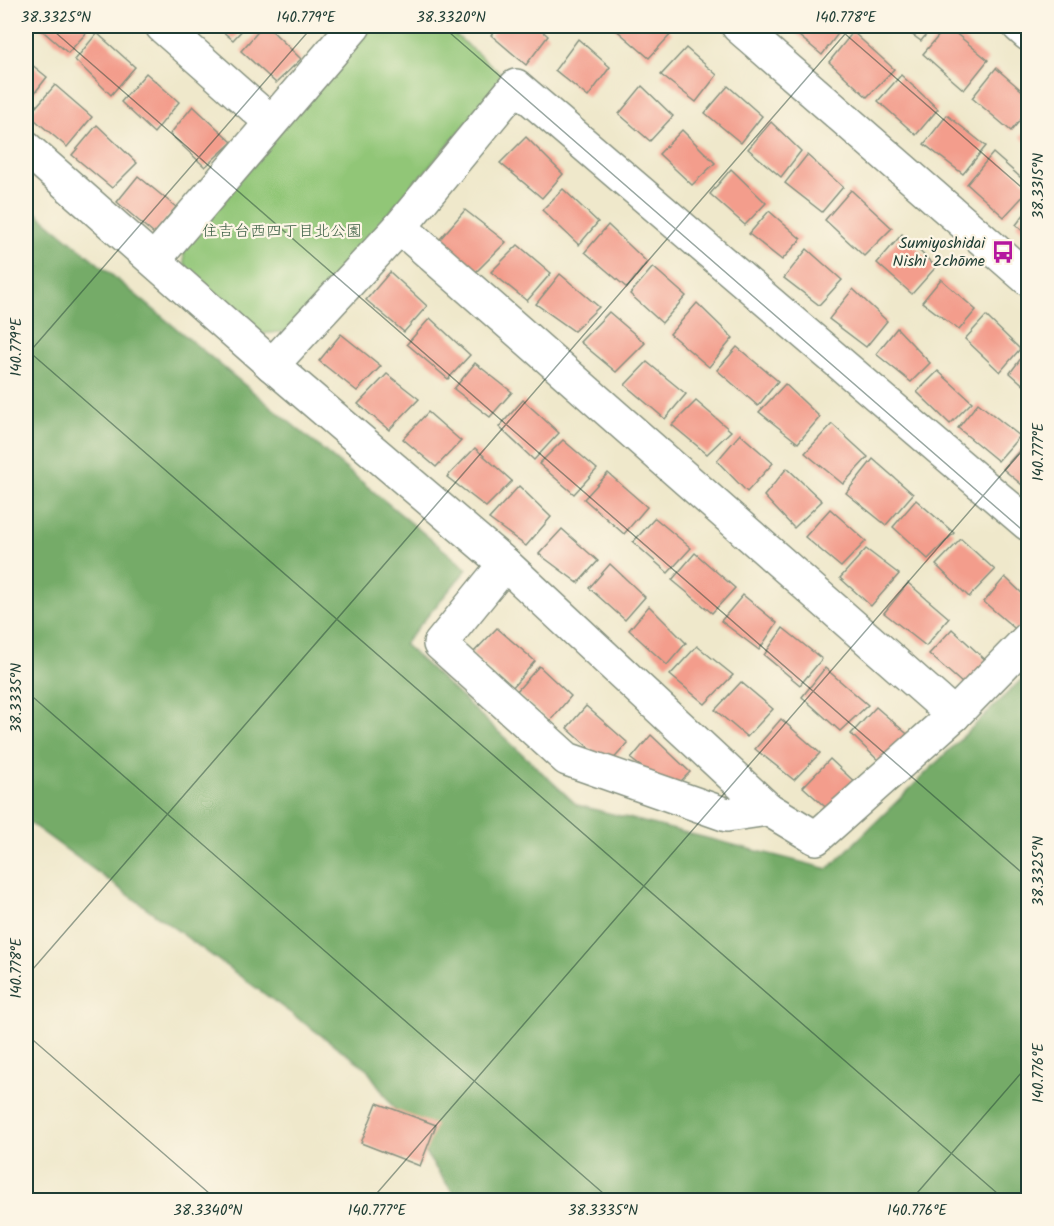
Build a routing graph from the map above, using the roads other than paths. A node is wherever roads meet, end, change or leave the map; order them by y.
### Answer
1 (162, 26) edge
2 (354, 26) edge
3 (738, 26) edge
4 (1019, 26) edge
5 (1029, 34) edge
6 (271, 122) junction
7 (26, 148) edge
8 (400, 227) junction
9 (154, 260) junction
10 (1029, 279) edge
11 (273, 365) junction
12 (1029, 524) edge
13 (505, 564) junction
14 (1029, 639) edge
15 (954, 715) junction
16 (768, 809) junction

1 - 6 street
2 - 6 street
3 - 10 street
4 - 5 street
6 - 9 street
7 - 9 street
8 - 11 street
8 - 12 street
8 - 15 street
9 - 11 street
11 - 13 street
13 - 16 street
13 - 16 street
14 - 15 street
15 - 16 street

